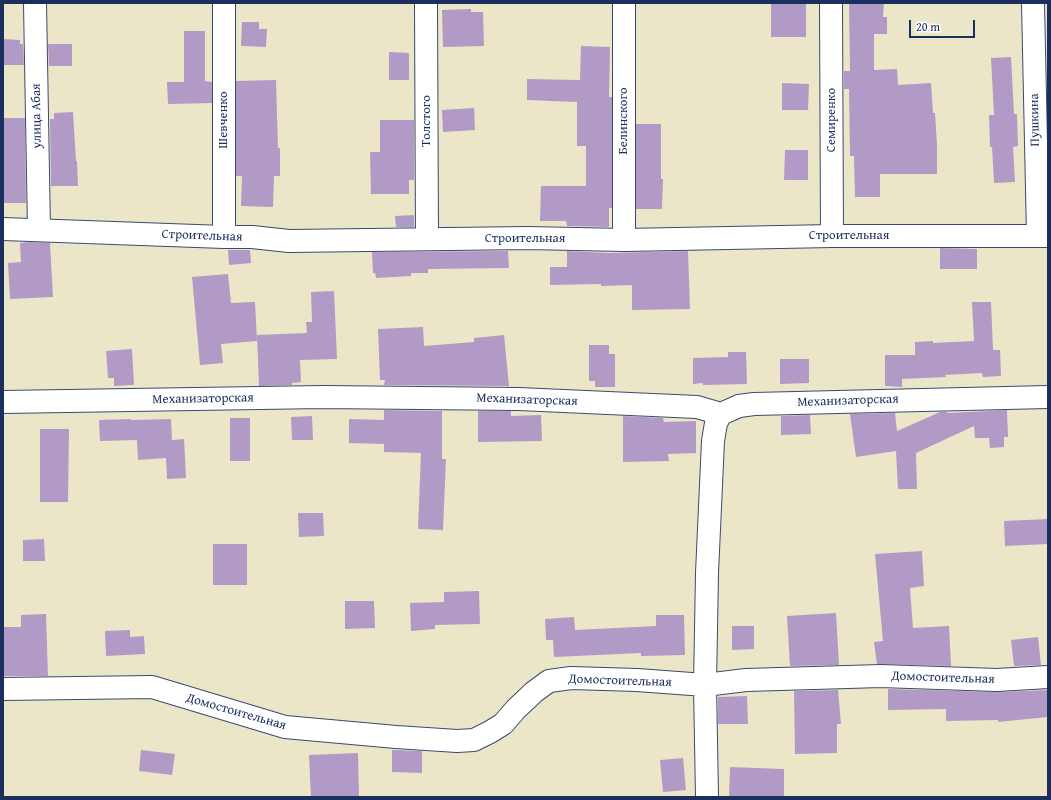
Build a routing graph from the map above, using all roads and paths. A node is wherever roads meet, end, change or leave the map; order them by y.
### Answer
1 (35, 3) edge
2 (224, 3) edge
3 (426, 3) edge
4 (624, 3) edge
5 (831, 3) edge
6 (1033, 3) edge
7 (3, 229) edge
8 (38, 230) junction
9 (832, 236) junction
10 (1043, 236) edge
11 (224, 237) junction
12 (427, 239) junction
13 (624, 240) junction
14 (1048, 397) edge
15 (3, 402) edge
16 (721, 414) junction
17 (1048, 677) edge
18 (705, 685) junction
19 (3, 690) edge
20 (707, 797) edge

1 - 8 street, улица Абая
2 - 11 street, Шевченко
3 - 12 street, Толстого
4 - 13 street, Белинского
5 - 9 street, Семиренко
6 - 10 street, Пушкина
7 - 8 street, Строительная
8 - 11 street, Строительная
9 - 10 street, Строительная
9 - 13 street, Строительная
11 - 12 street, Строительная
12 - 13 street, Строительная
14 - 16 street, Механизаторская
15 - 16 street, Механизаторская
16 - 18 street
17 - 18 street, Домостоительная
18 - 19 street, Домостоительная
18 - 20 street

